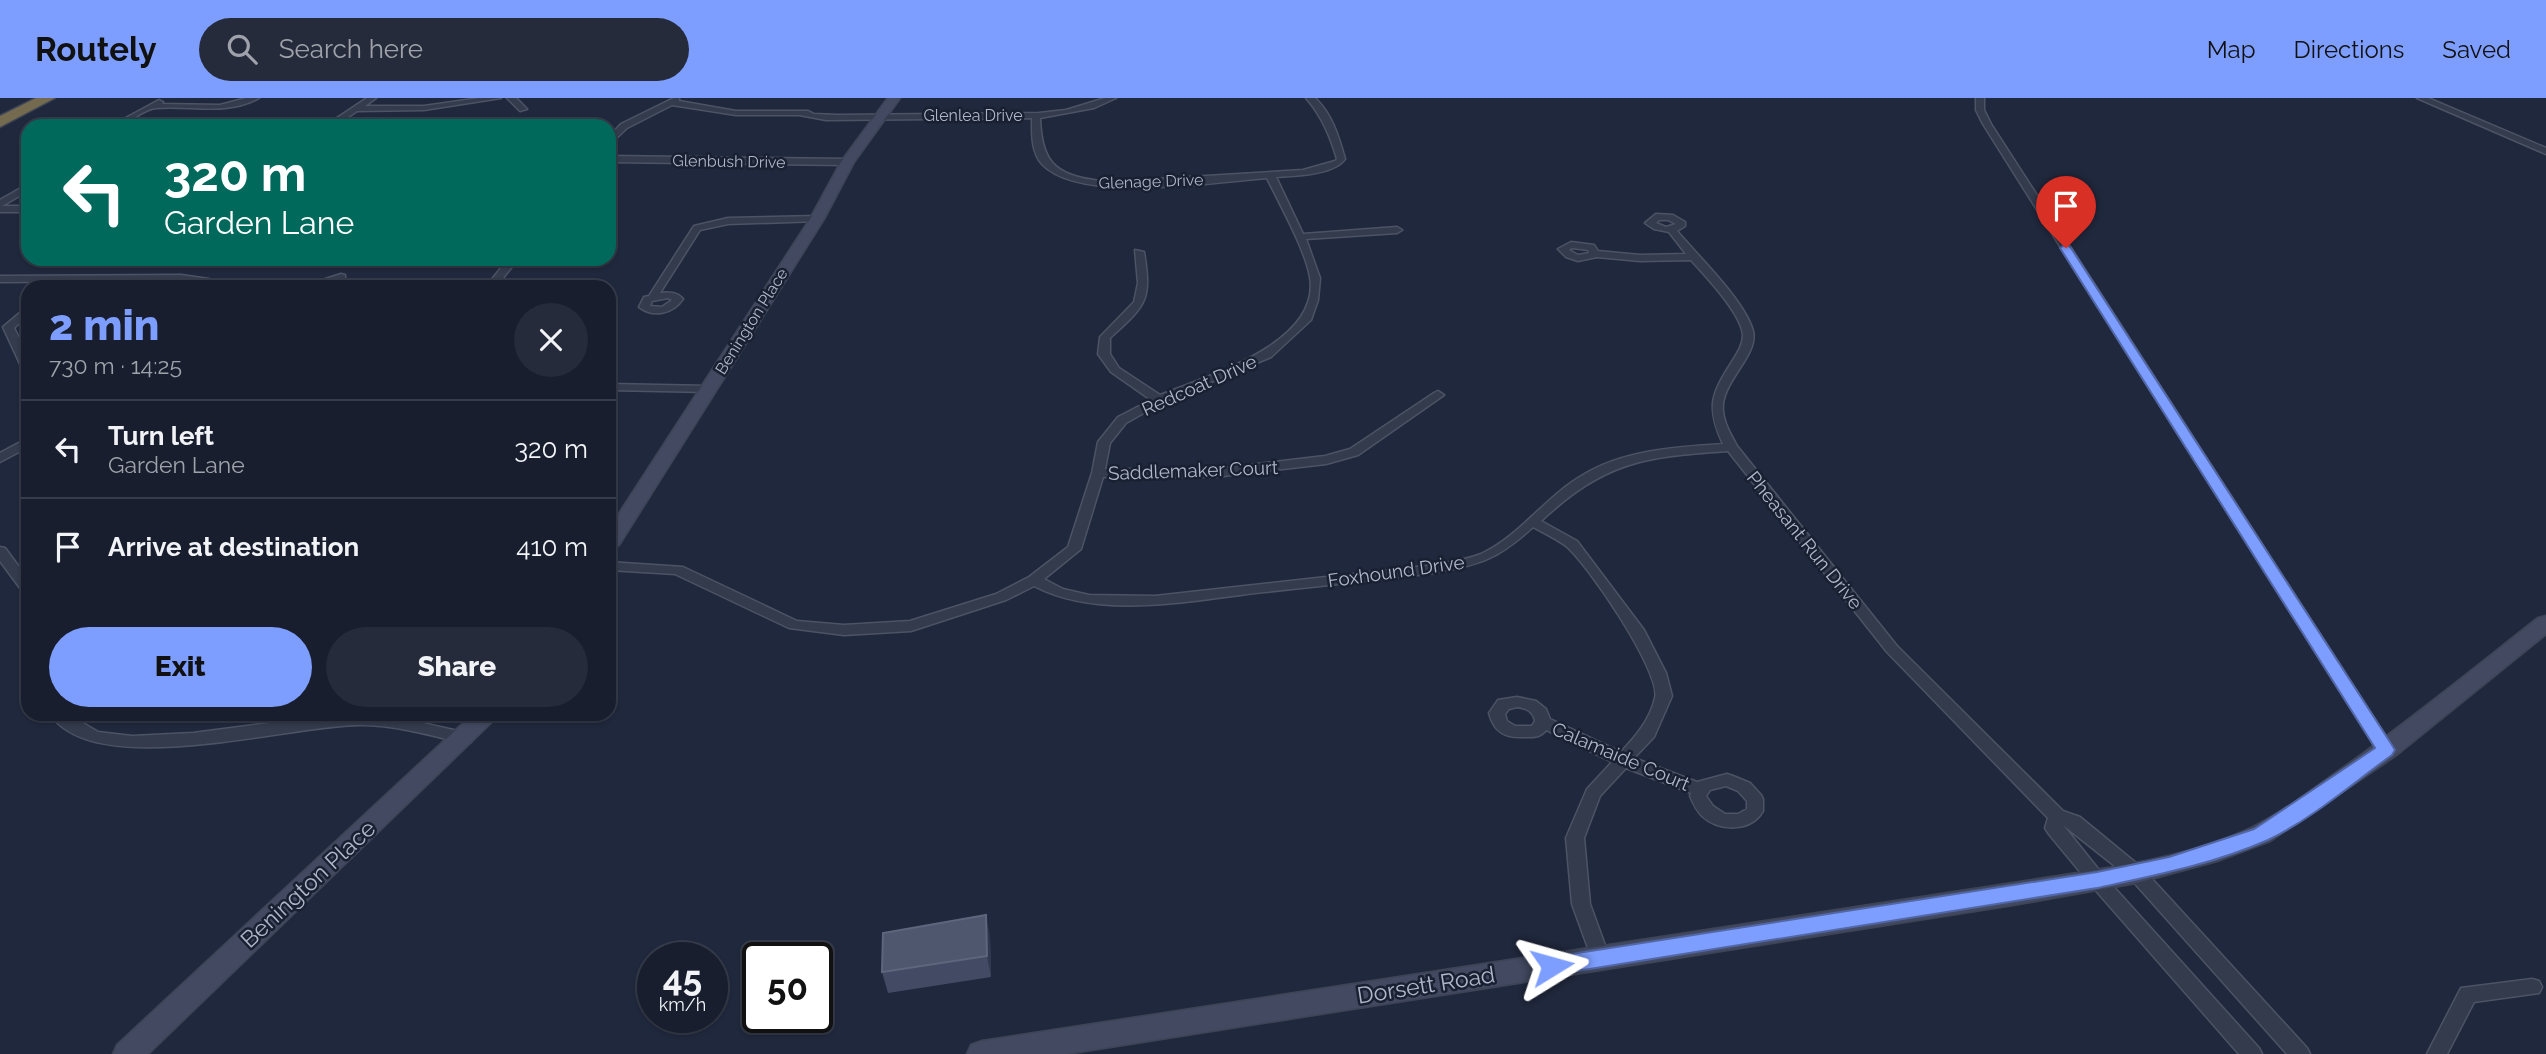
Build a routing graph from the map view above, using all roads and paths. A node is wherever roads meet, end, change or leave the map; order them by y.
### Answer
1 (22, 98) edge
2 (48, 98) edge
3 (167, 98) edge
4 (255, 98) edge
5 (372, 98) edge
6 (497, 98) edge
7 (511, 98) edge
8 (681, 98) edge
9 (894, 98) edge
10 (1112, 98) edge
11 (1310, 98) edge
12 (1980, 98) edge
13 (2421, 98) edge
14 (669, 102) junction
15 (152, 106) junction
16 (0, 109) edge
17 (355, 109) junction
18 (523, 109) dead end
19 (1036, 114) junction
20 (877, 115) junction
21 (129, 119) edge
22 (340, 119) edge
23 (0, 122) edge
24 (616, 135) edge
25 (2546, 151) edge
26 (616, 159) edge
27 (848, 162) junction
28 (1270, 175) junction
29 (21, 192) edge
30 (0, 206) edge
31 (21, 208) edge
32 (817, 219) junction
33 (1671, 229) dead end
34 (1397, 230) dead end
35 (1300, 237) junction
36 (1139, 252) dead end
37 (1595, 254) dead end
38 (1692, 257) junction
39 (508, 266) edge
40 (341, 277) dead end
41 (76, 278) junction
42 (0, 279) edge
43 (73, 280) edge
44 (197, 280) edge
45 (330, 280) edge
46 (496, 280) edge
47 (653, 297) dead end
48 (21, 315) edge
49 (21, 354) edge
50 (616, 387) edge
51 (709, 389) junction
52 (1438, 395) dead end
53 (1159, 400) junction
54 (21, 446) edge
55 (1731, 447) junction
56 (0, 458) edge
57 (1098, 473) junction
58 (1532, 521) junction
59 (616, 534) edge
60 (0, 551) edge
61 (616, 566) edge
62 (21, 580) edge
63 (1034, 580) junction
64 (2546, 624) edge
65 (65, 721) edge
66 (336, 721) edge
67 (394, 721) edge
68 (482, 721) edge
69 (1543, 722) dead end
70 (466, 738) junction
71 (2386, 750) junction
72 (1622, 760) junction
73 (1700, 790) dead end
74 (2057, 816) junction
75 (2136, 873) junction
76 (2097, 880) junction
77 (1601, 959) junction
78 (2532, 988) dead end
79 (128, 1054) edge
80 (982, 1054) edge
81 (2252, 1054) edge
82 (2300, 1054) edge
83 (2437, 1054) edge

1 - 16 highway
2 - 23 highway
3 - 15 street
4 - 15 street
5 - 17 street
6 - 17 street
7 - 18 street
8 - 14 street
9 - 20 main road, Benington Place
10 - 19 street, Glenlea Drive
11 - 28 street
12 - 71 street
13 - 25 street
14 - 20 street, Glenlea Drive
14 - 24 street
15 - 21 street
17 - 22 street
19 - 20 street, Glenlea Drive
19 - 28 street, Glenage Drive
20 - 27 main road, Benington Place
26 - 27 street, Glenbush Drive
27 - 32 main road, Benington Place
28 - 35 street, Redcoat Drive
29 - 30 street
30 - 31 street
32 - 47 street
32 - 51 main road, Benington Place
33 - 38 street, Pheasant Run Drive
34 - 35 street
35 - 53 street, Redcoat Drive
36 - 53 street
37 - 38 street
38 - 55 street, Pheasant Run Drive
39 - 46 street
40 - 45 street
41 - 42 street
41 - 43 street
41 - 44 street
48 - 49 street
50 - 51 street
51 - 59 main road, Benington Place
52 - 57 street, Saddlemaker Court
53 - 57 street, Redcoat Drive
54 - 56 street
55 - 58 street, Foxhound Drive
55 - 74 street, Pheasant Run Drive
57 - 63 street, Redcoat Drive
58 - 63 street, Foxhound Drive
58 - 72 street
60 - 62 street
61 - 63 street, Redcoat Drive
64 - 71 main road, Dorsett Road
65 - 66 street
67 - 70 street
68 - 70 main road, Benington Place
69 - 72 street, Calamaide Court
70 - 79 main road, Benington Place
71 - 75 main road, Dorsett Road
72 - 73 street, Calamaide Court
72 - 77 street
74 - 75 street, Pheasant Run Drive
74 - 76 street, Pheasant Run Drive
75 - 76 main road, Dorsett Road
75 - 82 street, Pheasant Run Drive
76 - 77 main road, Dorsett Road
76 - 81 street, Pheasant Run Drive
77 - 80 main road, Dorsett Road
78 - 83 street

